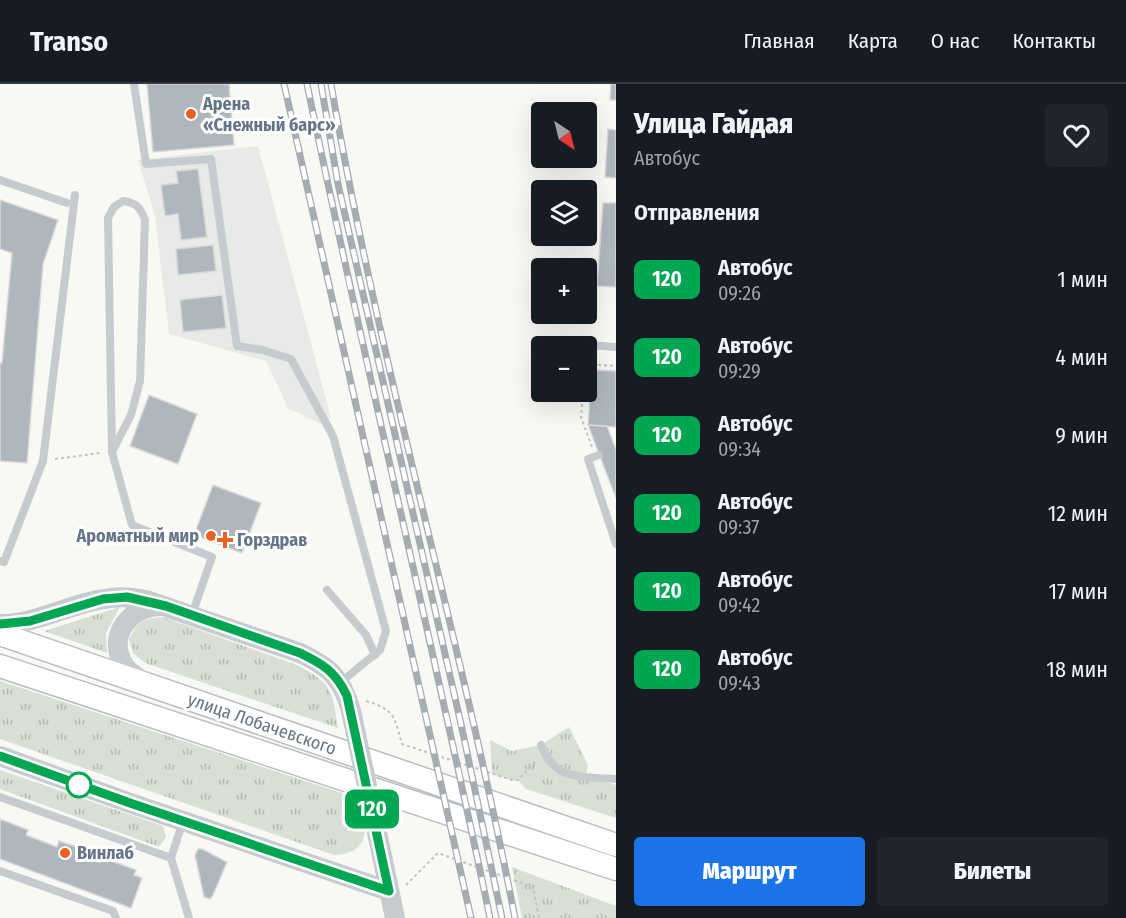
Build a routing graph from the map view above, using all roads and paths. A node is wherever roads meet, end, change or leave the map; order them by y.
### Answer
1 (134, 84) edge
2 (0, 180) edge
3 (75, 195) dead end
4 (67, 203) dead end
5 (597, 346) edge
6 (616, 347) edge
7 (597, 365) edge
8 (616, 366) edge
9 (582, 402) edge
10 (581, 417) dead end
11 (112, 452) junction
12 (599, 455) dead end
13 (43, 461) junction
14 (616, 544) edge
15 (0, 561) edge
16 (327, 590) dead end
17 (166, 606) junction
18 (195, 606) dead end
19 (0, 624) edge
20 (0, 634) edge
21 (375, 655) junction
22 (0, 666) edge
23 (341, 682) junction
24 (144, 683) junction
25 (358, 706) junction
26 (541, 745) dead end
27 (0, 756) edge
28 (539, 758) dead end
29 (616, 779) edge
30 (0, 796) edge
31 (183, 821) junction
32 (555, 836) junction
33 (616, 845) edge
34 (171, 858) junction
35 (616, 868) edge
36 (0, 871) edge
37 (396, 889) junction
38 (116, 918) edge
39 (189, 918) edge
40 (395, 918) edge
41 (539, 918) edge

1 - 21 lane
2 - 4 lane
3 - 13 lane
5 - 6 lane
7 - 8 path
9 - 10 path
11 - 11 lane
11 - 13 path
11 - 18 lane
12 - 14 lane
13 - 15 lane
16 - 21 lane
17 - 19 street
17 - 23 street
17 - 24 street
20 - 24 main road, улица Лобачевского
21 - 23 lane
22 - 32 main road, улица Лобачевского
23 - 25 street
24 - 32 main road, улица Лобачевского
25 - 28 path
25 - 37 street, bridge
26 - 29 lane
27 - 31 street
30 - 34 lane
31 - 34 lane
31 - 37 street
32 - 33 main road
32 - 35 main road
34 - 39 lane
36 - 38 lane
37 - 40 street
37 - 41 path

